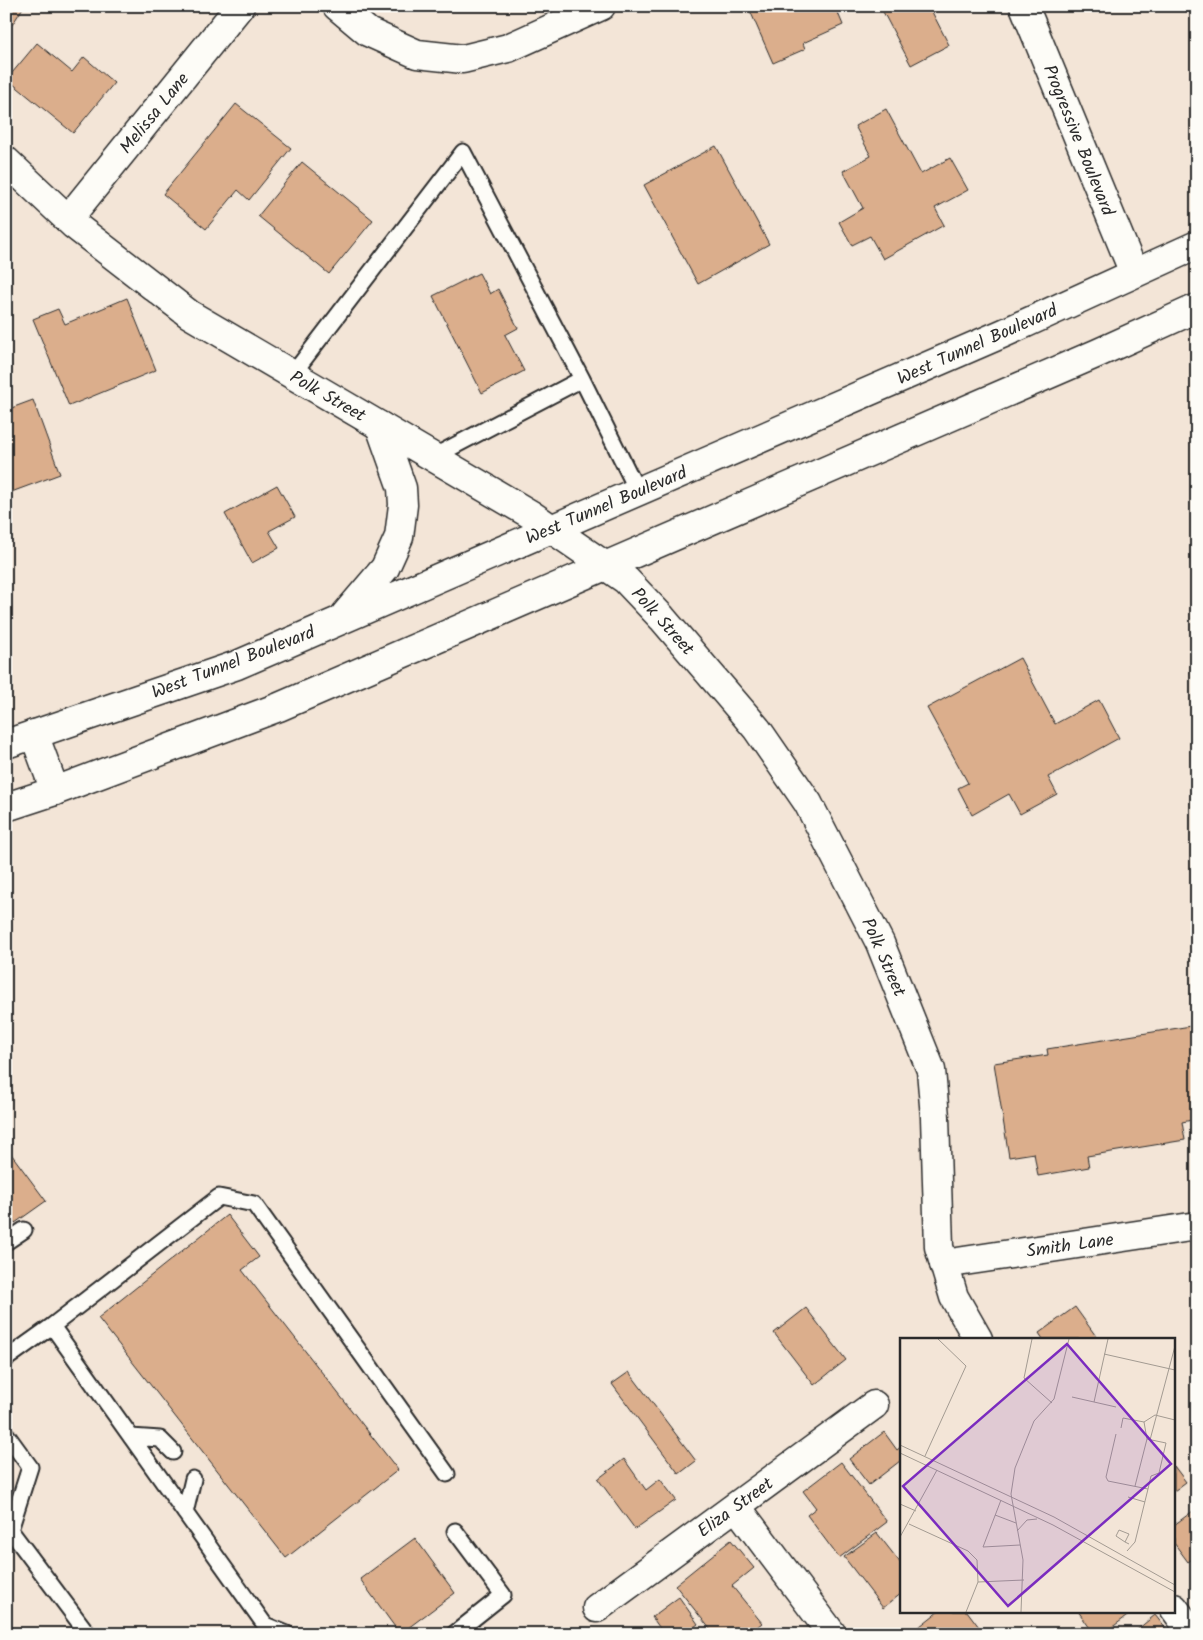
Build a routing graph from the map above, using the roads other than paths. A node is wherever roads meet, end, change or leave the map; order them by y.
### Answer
1 (240, 6) edge
2 (337, 6) edge
3 (601, 6) edge
4 (1024, 6) edge
5 (6, 161) edge
6 (68, 219) junction
7 (1197, 244) edge
8 (1134, 273) junction
9 (1197, 308) edge
10 (292, 375) junction
11 (582, 379) junction
12 (380, 426) junction
13 (433, 457) junction
14 (638, 492) junction
15 (552, 529) junction
16 (605, 566) junction
17 (341, 620) junction
18 (34, 734) junction
19 (6, 744) edge
20 (56, 790) junction
21 (6, 807) edge
22 (1197, 1226) edge
23 (24, 1230) dead end
24 (6, 1242) edge
25 (944, 1264) junction
26 (52, 1326) junction
27 (977, 1338) edge
28 (6, 1359) edge
29 (874, 1405) dead end
30 (6, 1434) edge
31 (131, 1437) junction
32 (173, 1452) dead end
33 (447, 1474) dead end
34 (193, 1479) dead end
35 (736, 1506) junction
36 (185, 1513) junction
37 (455, 1531) dead end
38 (597, 1608) dead end
39 (1176, 1611) edge
40 (259, 1629) edge
41 (88, 1634) edge
42 (287, 1634) edge
43 (454, 1634) edge
44 (832, 1634) edge
45 (1193, 1634) edge

1 - 6 street, Melissa Lane
2 - 3 street
4 - 8 street, Progressive Boulevard
5 - 6 street, Polk Street
6 - 10 street, Polk Street
7 - 8 street, West Tunnel Boulevard
8 - 14 street, West Tunnel Boulevard
9 - 16 street
10 - 11 lane
10 - 12 street, Polk Street
11 - 13 lane
11 - 14 lane
12 - 13 street, Polk Street
12 - 17 street
13 - 15 street, Polk Street
14 - 15 street, West Tunnel Boulevard
15 - 16 street, Polk Street
15 - 17 street, West Tunnel Boulevard
16 - 20 street
16 - 25 street, Polk Street
17 - 18 street, West Tunnel Boulevard
18 - 19 street, West Tunnel Boulevard
18 - 20 street
20 - 21 street
22 - 25 street, Smith Lane
23 - 24 lane
25 - 27 street, Polk Street
26 - 28 lane
26 - 31 lane
26 - 33 lane
29 - 35 street, Eliza Street
30 - 41 lane
31 - 32 lane
31 - 36 lane
34 - 36 lane
35 - 38 street, Eliza Street
35 - 44 street
36 - 40 lane
37 - 43 lane
39 - 45 street
40 - 42 lane

